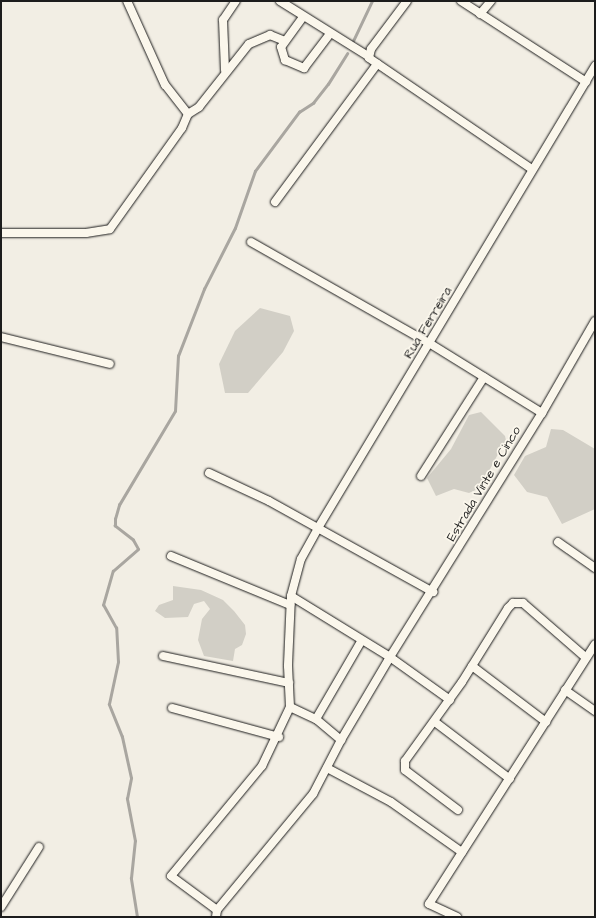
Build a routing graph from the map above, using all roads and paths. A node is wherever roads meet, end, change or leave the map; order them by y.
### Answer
1 (127, 1) edge
2 (236, 1) edge
3 (280, 1) edge
4 (407, 1) edge
5 (461, 1) edge
6 (491, 1) edge
7 (480, 14) junction
8 (302, 17) junction
9 (329, 35) junction
10 (285, 41) junction
11 (368, 56) junction
12 (377, 64) junction
13 (595, 66) edge
14 (225, 70) junction
15 (586, 82) junction
16 (188, 114) junction
17 (532, 169) junction
18 (275, 202) dead end
19 (1, 233) edge
20 (251, 242) dead end
21 (595, 321) edge
22 (1, 338) edge
23 (429, 343) junction
24 (110, 364) dead end
25 (484, 377) junction
26 (542, 413) junction
27 (209, 473) dead end
28 (421, 476) dead end
29 (318, 528) junction
30 (558, 542) dead end
31 (171, 556) dead end
32 (595, 568) edge
33 (434, 592) junction
34 (291, 596) junction
35 (290, 605) junction
36 (362, 640) junction
37 (595, 644) edge
38 (163, 656) dead end
39 (584, 656) junction
40 (390, 658) junction
41 (472, 666) junction
42 (289, 683) junction
43 (565, 690) junction
44 (450, 700) junction
45 (290, 707) junction
46 (172, 708) dead end
47 (595, 710) edge
48 (316, 719) junction
49 (435, 722) junction
50 (546, 722) junction
51 (279, 737) junction
52 (341, 740) junction
53 (327, 768) junction
54 (510, 779) junction
55 (458, 810) dead end
56 (38, 847) dead end
57 (462, 852) junction
58 (1, 907) edge
59 (216, 914) edge
60 (456, 917) edge

1 - 16 street
2 - 14 street
3 - 8 street
4 - 11 street
5 - 7 street
6 - 7 street
7 - 15 street
8 - 9 street
8 - 10 street
9 - 10 street
9 - 11 street
10 - 14 street
11 - 12 street
12 - 17 street
12 - 18 street
13 - 15 street, Rua Ferreira
14 - 16 street
15 - 17 street, Rua Ferreira
16 - 19 street
17 - 23 street, Rua Ferreira
20 - 23 street
21 - 26 street, Estrada Vinte e Cinco
22 - 24 street
23 - 25 street
23 - 29 street, Rua Ferreira
25 - 26 street
25 - 28 street
26 - 33 street, Estrada Vinte e Cinco
27 - 29 street
29 - 33 street
29 - 34 street, Rua Ferreira
30 - 32 street
31 - 35 street
33 - 40 street, Estrada Vinte e Cinco
34 - 35 street, Rua Ferreira
34 - 36 street
35 - 42 street, Rua Ferreira
36 - 40 street
36 - 48 street
37 - 39 street
38 - 42 street
39 - 41 street
39 - 43 street
40 - 44 street
40 - 52 street, Estrada Vinte e Cinco
41 - 44 street
41 - 50 street
42 - 45 street, Rua Ferreira
43 - 47 street
43 - 50 street
44 - 49 street
45 - 48 street
45 - 51 street
46 - 51 street
48 - 52 street
49 - 54 street
49 - 55 street
50 - 54 street
51 - 59 street
52 - 53 street, Estrada Vinte e Cinco
53 - 57 street
53 - 59 street, Estrada Vinte e Cinco
54 - 57 street
56 - 58 street
57 - 60 street

